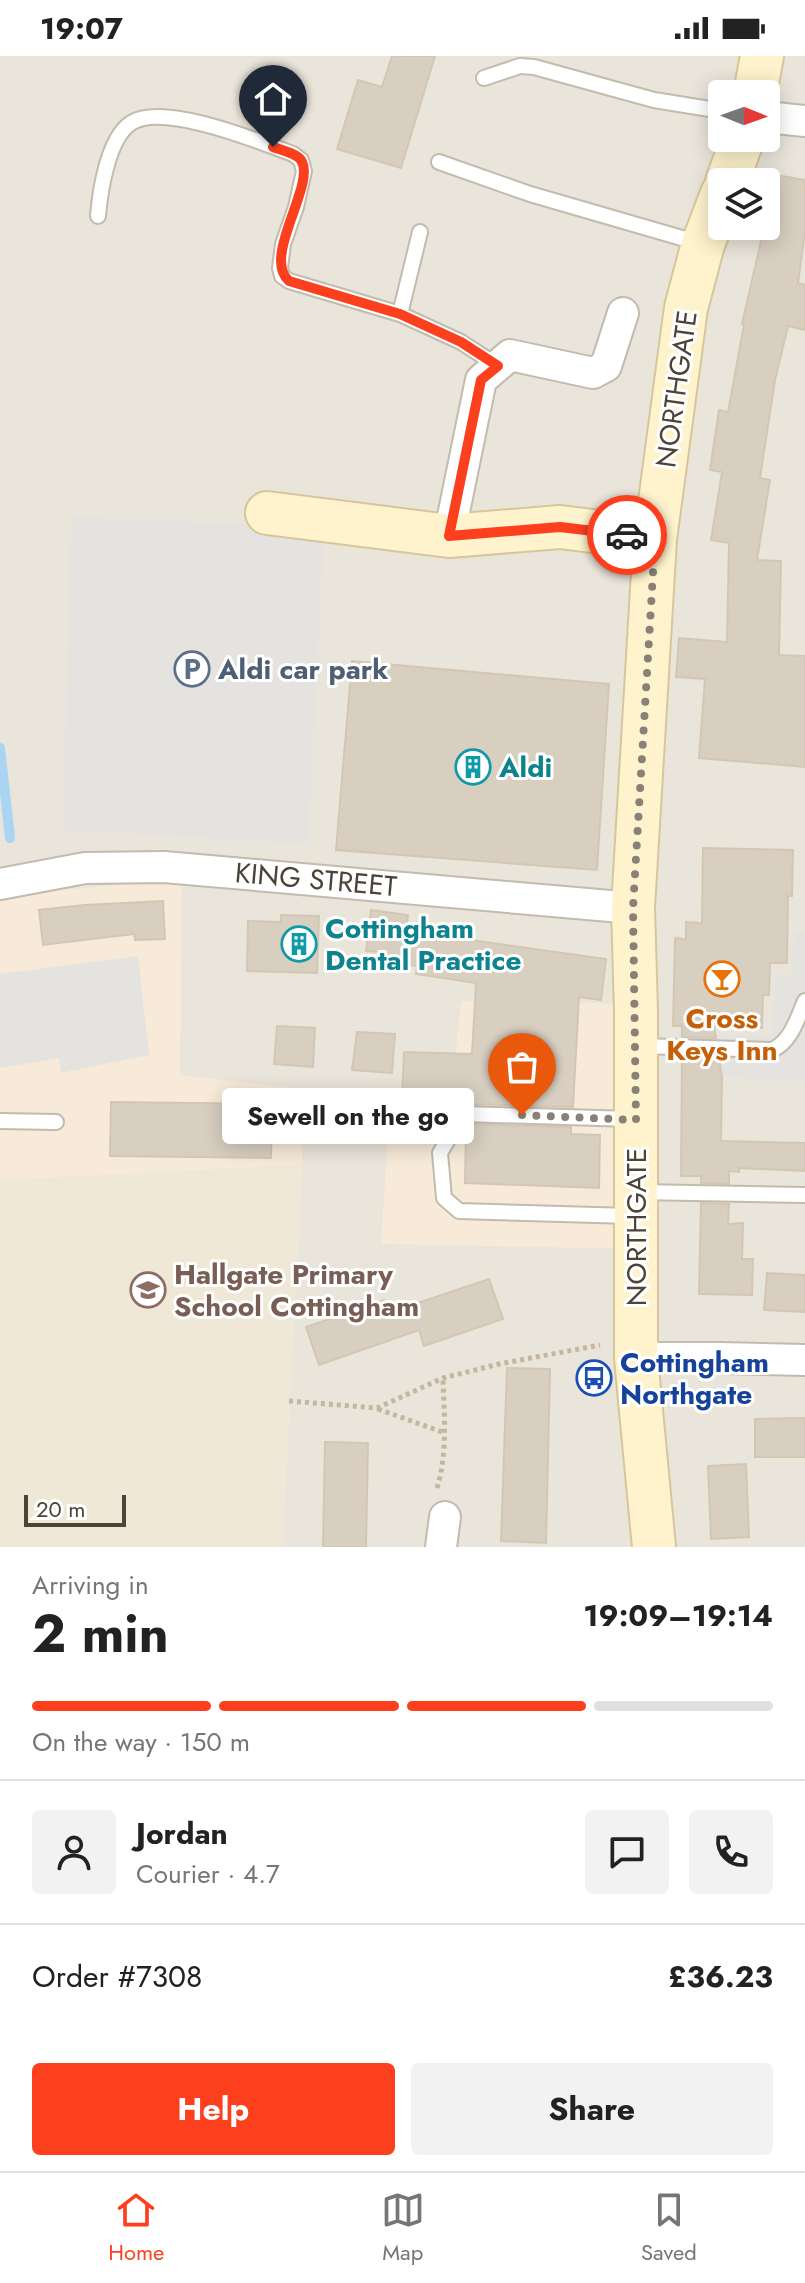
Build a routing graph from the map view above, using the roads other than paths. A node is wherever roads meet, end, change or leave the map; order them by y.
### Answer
1 (762, 56) edge
2 (484, 78) dead end
3 (758, 80) edge
4 (708, 109) edge
5 (780, 118) edge
6 (805, 121) edge
7 (439, 162) dead end
8 (98, 216) dead end
9 (708, 231) edge
10 (420, 232) dead end
11 (703, 244) junction
12 (623, 313) dead end
13 (400, 314) junction
14 (498, 366) junction
15 (267, 513) dead end
16 (449, 536) junction
17 (655, 539) junction
18 (0, 884) edge
19 (633, 908) junction
20 (805, 1001) edge
21 (636, 1046) junction
22 (636, 1120) junction
23 (0, 1121) edge
24 (56, 1122) dead end
25 (805, 1195) edge
26 (636, 1204) junction
27 (636, 1348) junction
28 (805, 1360) edge
29 (445, 1517) road end
30 (441, 1547) edge
31 (654, 1547) edge

1 - 3 street
2 - 4 lane
5 - 6 street
7 - 11 lane
8 - 13 lane
9 - 11 street, NORTHGATE
10 - 13 lane
11 - 17 street, NORTHGATE
12 - 14 street
13 - 14 lane
14 - 16 street
15 - 16 street
16 - 17 street
17 - 19 street, NORTHGATE
18 - 19 street, KING STREET
19 - 21 street, NORTHGATE
20 - 21 lane
21 - 22 street, NORTHGATE
22 - 26 street, NORTHGATE
22 - 26 lane
23 - 24 lane
25 - 26 lane
26 - 27 street, NORTHGATE
27 - 28 street
27 - 31 street, NORTHGATE
29 - 30 street

